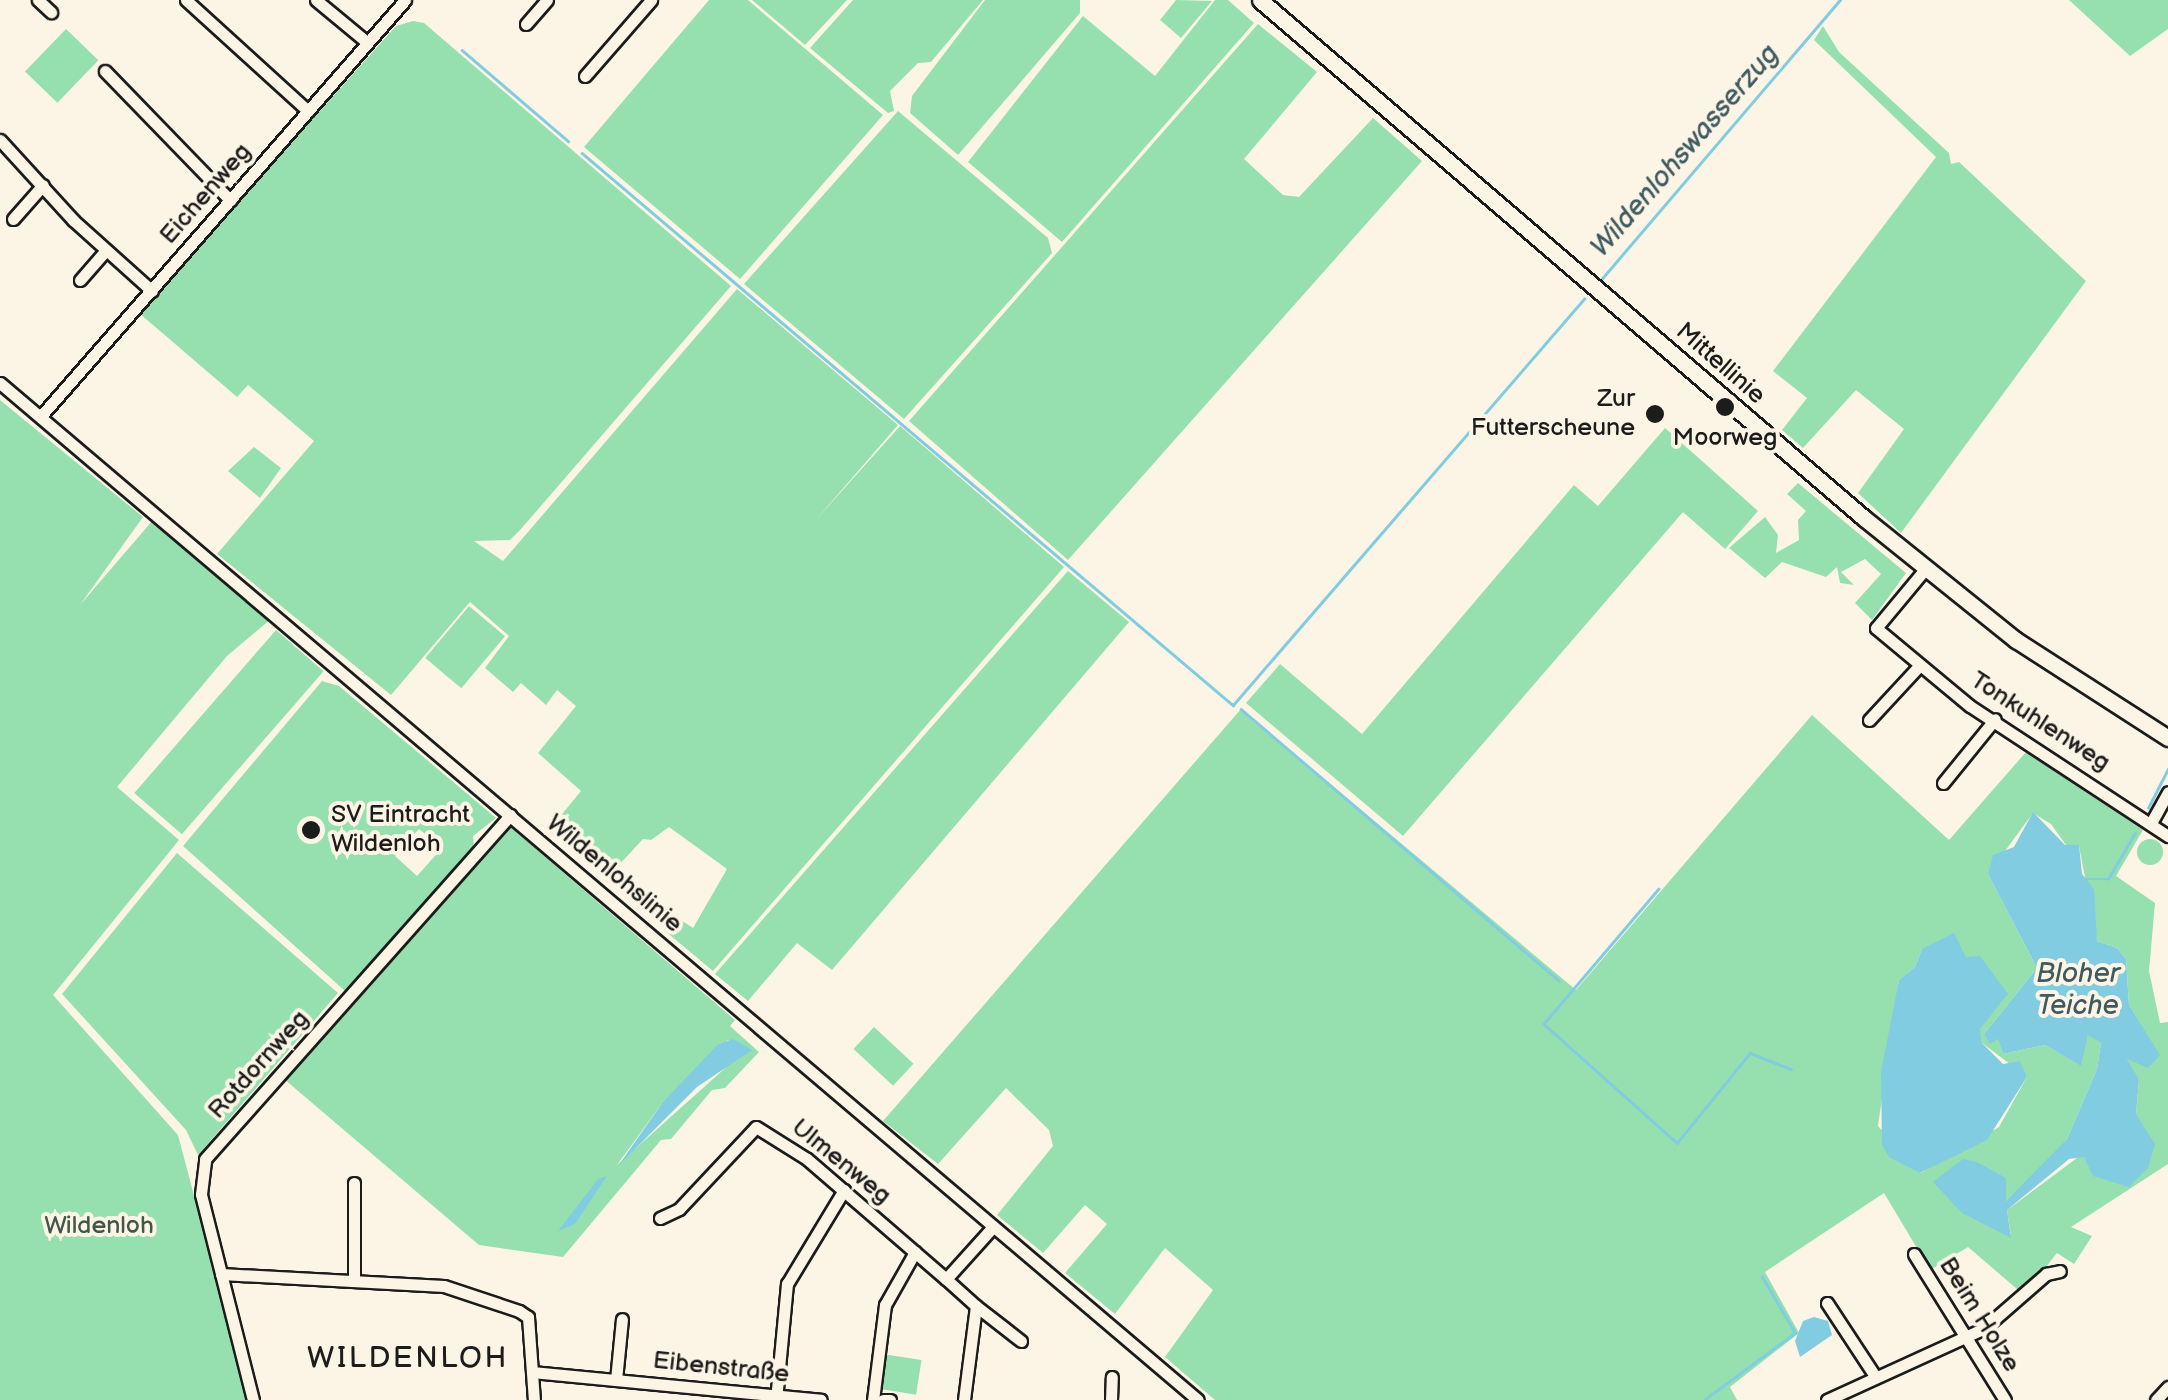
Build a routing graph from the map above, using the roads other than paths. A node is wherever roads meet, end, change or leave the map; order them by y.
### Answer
1 (38, 0) edge
2 (187, 0) edge
3 (316, 0) edge
4 (405, 0) edge
5 (547, 0) edge
6 (651, 0) edge
7 (1260, 0) edge
8 (50, 12) dead end
9 (526, 24) dead end
10 (368, 43) junction
11 (105, 71) dead end
12 (586, 76) dead end
13 (308, 111) junction
14 (0, 140) edge
15 (43, 185) junction
16 (230, 200) junction
17 (14, 219) dead end
18 (105, 250) junction
19 (80, 280) dead end
20 (152, 291) junction
21 (0, 382) edge
22 (40, 417) junction
23 (1926, 568) junction
24 (1920, 665) junction
25 (1995, 719) junction
26 (1870, 720) dead end
27 (2168, 738) edge
28 (1943, 784) dead end
29 (2168, 792) edge
30 (510, 815) junction
31 (2150, 823) junction
32 (2168, 836) edge
33 (354, 1183) dead end
34 (844, 1190) junction
35 (660, 1218) dead end
36 (992, 1228) junction
37 (915, 1252) junction
38 (1914, 1254) dead end
39 (2060, 1271) dead end
40 (221, 1274) junction
41 (946, 1279) junction
42 (354, 1282) junction
43 (1827, 1303) dead end
44 (976, 1306) junction
45 (622, 1319) dead end
46 (1966, 1333) junction
47 (1021, 1341) dead end
48 (532, 1372) junction
49 (1875, 1376) junction
50 (1112, 1377) dead end
51 (616, 1380) junction
52 (2168, 1387) edge
53 (776, 1399) edge
54 (253, 1400) edge
55 (534, 1400) edge
56 (821, 1400) edge
57 (873, 1400) edge
58 (964, 1400) edge
59 (1111, 1400) edge
60 (1198, 1400) edge
61 (1826, 1400) edge
62 (2005, 1400) edge
63 (2156, 1400) edge

1 - 8 street
2 - 13 street
3 - 10 street
4 - 10 street, Eichenweg
5 - 9 street
6 - 12 street
7 - 23 street, Mittellinie
10 - 13 street, Eichenweg
11 - 16 street
13 - 16 street, Eichenweg
14 - 15 street
15 - 17 street
15 - 18 street
16 - 20 street, Eichenweg
18 - 19 street
18 - 20 street
20 - 22 street, Eichenweg
21 - 22 street, Wildenlohslinie
22 - 30 street, Wildenlohslinie
23 - 24 street, Tonkuhlenweg
23 - 27 street, Mittellinie
24 - 25 street, Tonkuhlenweg
24 - 26 street
25 - 28 street
25 - 31 street, Tonkuhlenweg
29 - 31 street
30 - 36 street, Wildenlohslinie
30 - 40 street, Rotdornweg
31 - 32 street, Tonkuhlenweg
33 - 42 street
34 - 35 street, Ulmenweg
34 - 37 street, Ulmenweg
34 - 53 street
36 - 41 street
36 - 60 street, Wildenlohslinie
37 - 41 street, Ulmenweg
37 - 57 street
38 - 46 street, Beim Holze
39 - 46 street
40 - 42 street
40 - 54 street, Rotdornweg
41 - 44 street
42 - 48 street
43 - 49 street
44 - 47 street
44 - 58 street
45 - 51 street, Eibenstraße
46 - 49 street
46 - 62 street, Beim Holze
48 - 51 street, Eibenstraße
48 - 55 street
49 - 61 street
50 - 59 street
51 - 53 street, Eibenstraße
52 - 63 street
53 - 56 street, Eibenstraße

